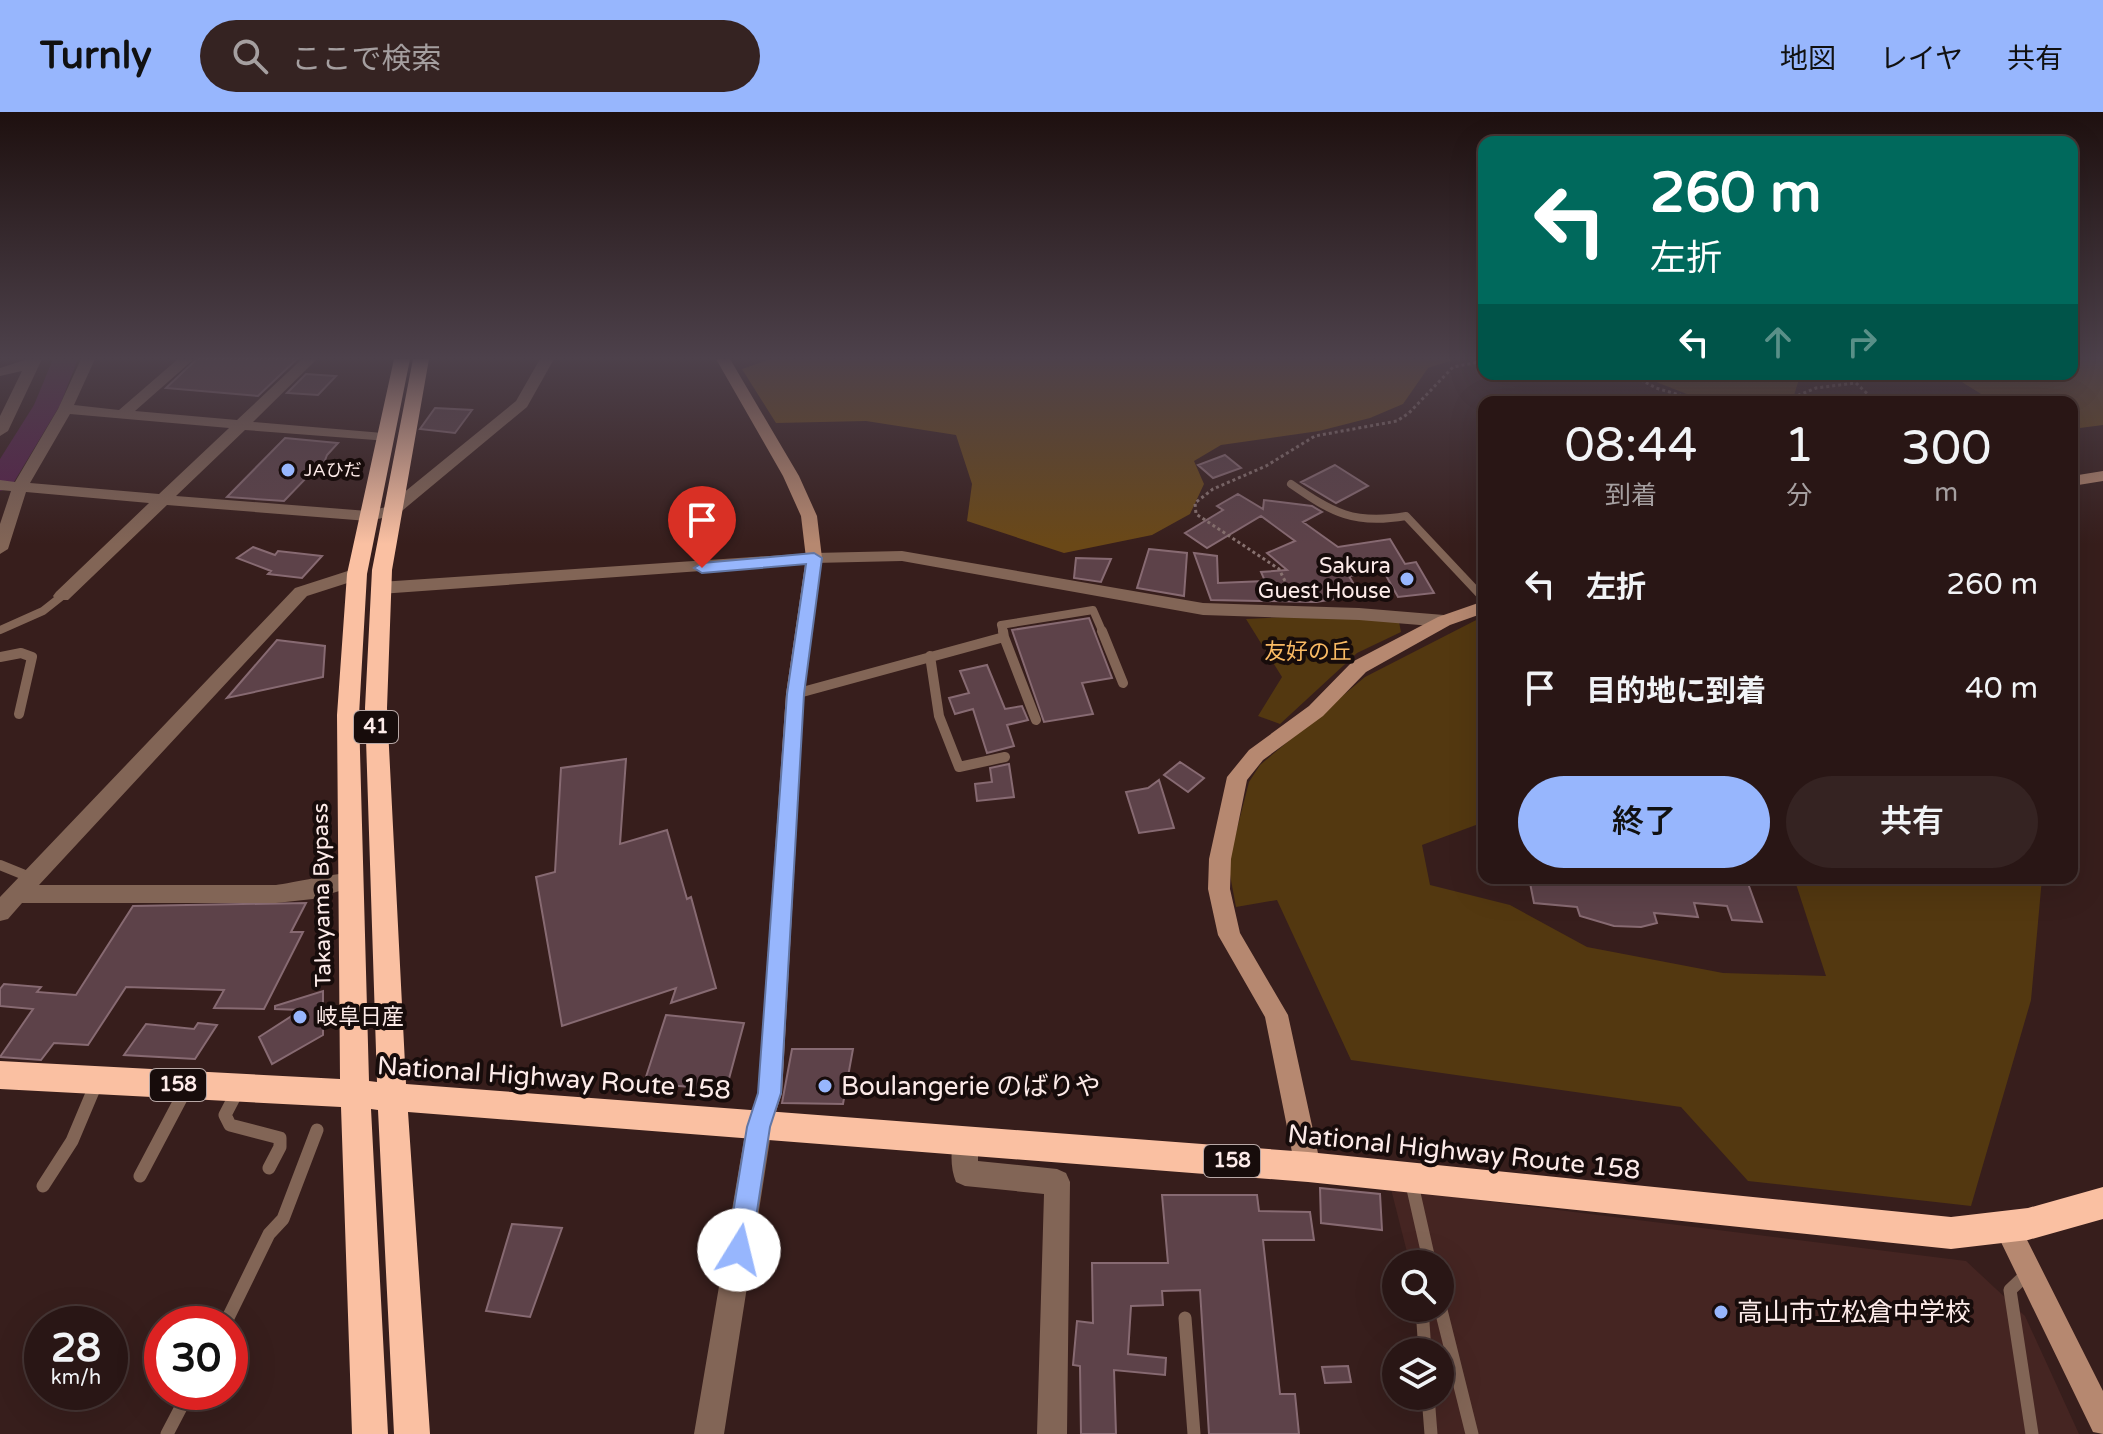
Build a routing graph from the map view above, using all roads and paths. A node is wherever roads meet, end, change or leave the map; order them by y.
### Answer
1 (57, 421) edge
2 (194, 421) edge
3 (244, 421) edge
4 (387, 421) edge
5 (409, 421) edge
6 (502, 421) edge
7 (759, 421) edge
8 (239, 425) junction
9 (383, 438) junction
10 (2103, 476) edge
11 (2078, 480) edge
12 (1291, 484) dead end
13 (11, 486) edge
14 (162, 500) junction
15 (391, 511) junction
16 (368, 516) junction
17 (0, 549) edge
18 (814, 558) junction
19 (357, 574) junction
20 (380, 588) junction
21 (1478, 593) edge
22 (62, 596) joint
23 (1478, 609) edge
24 (1444, 621) junction
25 (0, 630) edge
26 (1004, 637) junction
27 (930, 656) junction
28 (0, 657) edge
29 (1123, 683) dead end
30 (795, 694) junction
31 (19, 714) dead end
32 (1036, 720) dead end
33 (1005, 757) dead end
34 (0, 865) edge
35 (351, 879) junction
36 (24, 886) junction
37 (0, 912) edge
38 (0, 1075) edge
39 (97, 1082) junction
40 (188, 1086) junction
41 (239, 1088) junction
42 (355, 1095) junction
43 (392, 1098) junction
44 (759, 1127) junction
45 (317, 1130) dead end
46 (965, 1141) junction
47 (1308, 1167) junction
48 (269, 1168) dead end
49 (140, 1176) dead end
50 (1411, 1177) junction
51 (43, 1186) dead end
52 (2103, 1203) edge
53 (2009, 1231) junction
54 (1427, 1250) edge
55 (2030, 1271) junction
56 (234, 1306) edge
57 (1185, 1318) dead end
58 (1444, 1322) edge
59 (180, 1410) edge
60 (1429, 1410) edge
61 (2103, 1422) edge
62 (167, 1434) edge
63 (370, 1434) edge
64 (412, 1434) edge
65 (709, 1434) edge
66 (1052, 1434) edge
67 (1194, 1434) edge
68 (1431, 1434) edge
69 (1472, 1434) edge
70 (2032, 1434) edge

1 - 13 street
2 - 8 street
3 - 8 street
4 - 9 highway, Takayama Bypass / 41
5 - 15 highway, 41
6 - 15 street
7 - 18 street
8 - 9 street
8 - 14 street
9 - 16 highway, Takayama Bypass / 41
10 - 11 street
12 - 21 lane
13 - 14 street
13 - 17 street
14 - 16 street
14 - 22 street
15 - 16 street
15 - 20 highway, 41
16 - 19 highway, Takayama Bypass / 41
18 - 20 street
18 - 24 street
18 - 30 street
19 - 35 highway, Takayama Bypass / 41
19 - 36 street
20 - 43 highway, 41
22 - 25 lane
23 - 24 street
24 - 47 street
26 - 27 lane
26 - 29 lane
26 - 32 lane
27 - 30 lane
27 - 33 lane
28 - 31 lane
30 - 44 street
34 - 36 lane
35 - 36 street
35 - 42 highway, Takayama Bypass / 41
36 - 37 street
38 - 39 highway, National Highway Route 158 / 158
39 - 40 highway, National Highway Route 158 / 158
39 - 51 lane
40 - 41 highway, National Highway Route 158 / 158
40 - 49 lane
41 - 42 highway, National Highway Route 158 / 158
41 - 48 lane
42 - 43 highway, National Highway Route 158 / 158
42 - 63 highway, Takayama Bypass / 41
43 - 44 highway, National Highway Route 158 / 158
43 - 64 highway, 41
44 - 46 highway, National Highway Route 158 / 158
44 - 65 street
45 - 56 lane
46 - 47 highway, National Highway Route 158 / 158
46 - 66 street
47 - 50 highway, National Highway Route 158 / 158
50 - 53 highway, National Highway Route 158 / 158
50 - 54 lane
52 - 53 highway, National Highway Route 158 / 158
53 - 55 street
55 - 61 street
55 - 70 lane
57 - 67 lane
58 - 69 lane
59 - 62 lane
60 - 68 lane

